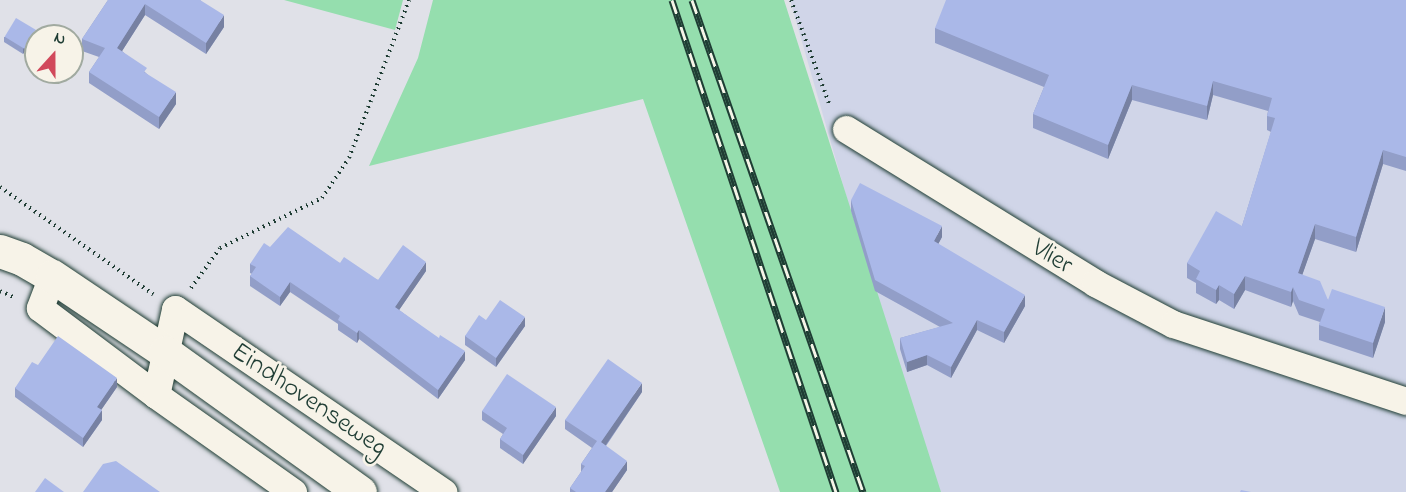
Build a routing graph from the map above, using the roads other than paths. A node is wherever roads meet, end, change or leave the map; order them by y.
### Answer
1 (846, 129) road end
2 (0, 236) edge
3 (11, 255) edge
4 (52, 276) junction
5 (165, 352) junction
6 (156, 395) junction
7 (1406, 401) edge
8 (293, 492) edge
9 (360, 492) edge
10 (443, 492) edge

1 - 7 street, Vlier
2 - 3 main road, Eindhovenseweg
3 - 4 main road, Eindhovenseweg
4 - 5 main road, Eindhovenseweg
4 - 6 street
5 - 6 street
5 - 9 main road, Eindhovenseweg
5 - 10 street, Eindhovenseweg
6 - 8 street

